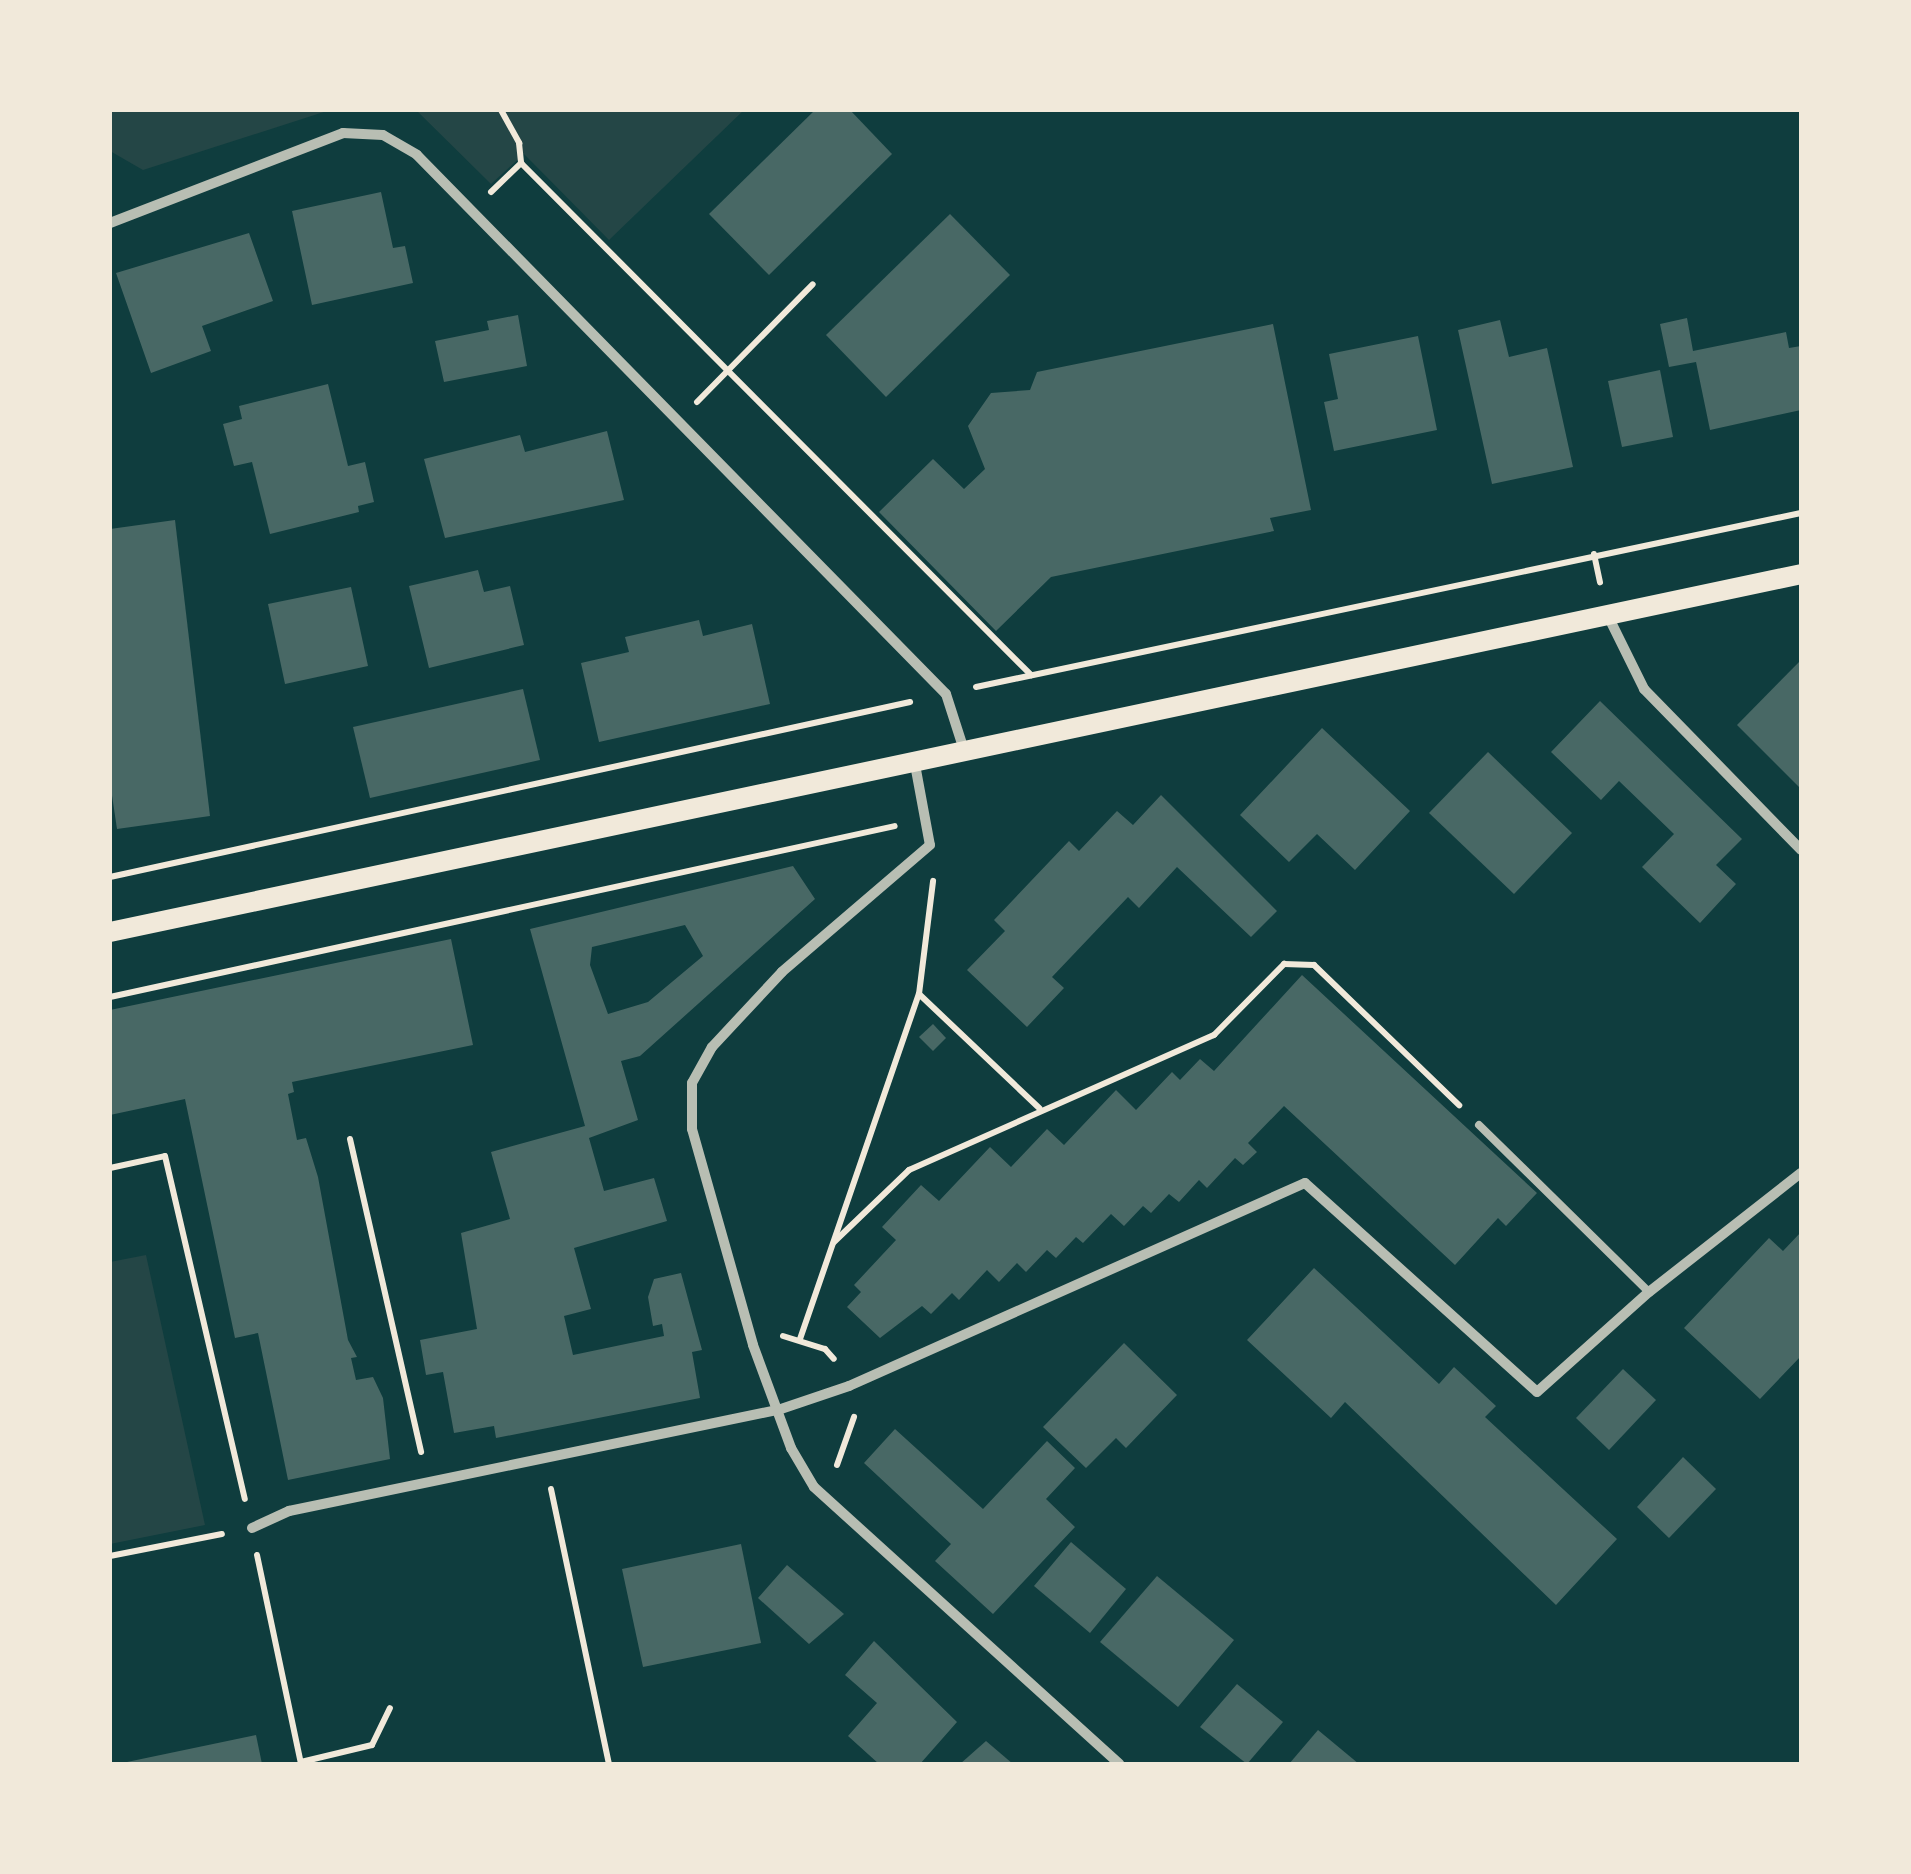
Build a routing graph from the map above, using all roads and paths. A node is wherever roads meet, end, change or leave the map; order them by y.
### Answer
1 (501, 110) edge
2 (521, 163) junction
3 (472, 210) junction
4 (110, 223) edge
5 (814, 284) dead end
6 (729, 370) junction
7 (678, 421) junction
8 (1801, 574) edge
9 (1607, 613) junction
10 (1031, 675) dead end
11 (963, 747) junction
12 (914, 758) junction
13 (926, 820) junction
14 (930, 845) junction
15 (1801, 850) edge
16 (110, 932) edge
17 (919, 994) junction
18 (110, 997) edge
19 (1039, 1108) junction
20 (1479, 1125) joint
21 (350, 1139) dead end
22 (110, 1168) edge
23 (1801, 1174) edge
24 (834, 1242) junction
25 (1649, 1292) junction
26 (800, 1340) dead end
27 (778, 1410) junction
28 (545, 1458) junction
29 (428, 1483) junction
30 (252, 1528) junction
31 (110, 1556) edge
32 (390, 1708) dead end
33 (301, 1763) edge
34 (608, 1764) edge
35 (1119, 1764) edge

1 - 2 path
2 - 3 path
2 - 6 path
3 - 4 street
3 - 7 street
5 - 6 path
6 - 7 path
6 - 10 path
7 - 11 street
8 - 9 main road
9 - 11 main road
9 - 15 street
11 - 12 main road
12 - 13 street
12 - 16 main road
13 - 14 street
13 - 18 path
14 - 17 path
14 - 27 street
17 - 19 path
17 - 24 path
19 - 20 path
19 - 24 path
20 - 25 lane
21 - 29 path
22 - 30 path
23 - 25 street
24 - 26 path
25 - 27 street
27 - 28 street
27 - 35 street
28 - 29 street
28 - 34 path
29 - 30 street
30 - 31 path
30 - 33 path
32 - 33 path

